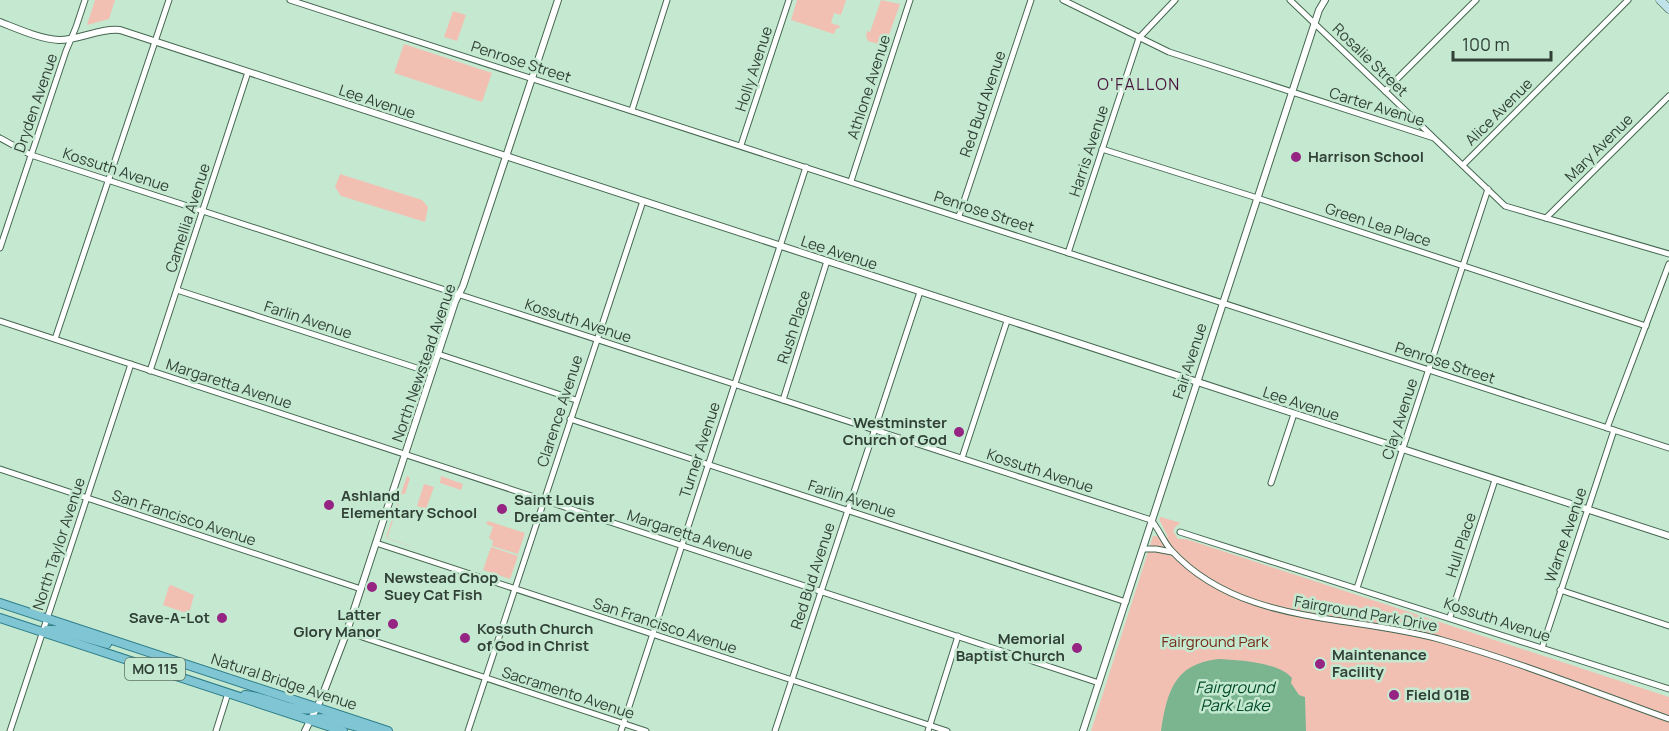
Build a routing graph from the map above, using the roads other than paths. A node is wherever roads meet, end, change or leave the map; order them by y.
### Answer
1 (85, 0) edge
2 (170, 0) edge
3 (290, 0) edge
4 (558, 0) edge
5 (667, 0) edge
6 (789, 0) edge
7 (910, 0) edge
8 (1031, 0) edge
9 (1063, 0) edge
10 (1176, 0) edge
11 (1290, 0) edge
12 (1325, 0) edge
13 (1476, 0) edge
14 (1628, 0) edge
15 (1660, 0) edge
16 (1669, 9) edge
17 (0, 22) edge
18 (1315, 24) junction
19 (71, 38) junction
20 (1139, 38) junction
21 (156, 42) junction
22 (248, 72) junction
23 (532, 77) junction
24 (1385, 91) junction
25 (1292, 93) junction
26 (1669, 96) edge
27 (632, 110) junction
28 (0, 138) edge
29 (1434, 138) junction
30 (741, 145) junction
31 (1102, 150) junction
32 (31, 155) junction
33 (506, 157) junction
34 (1463, 165) junction
35 (806, 167) junction
36 (109, 180) junction
37 (851, 181) junction
38 (1488, 189) junction
39 (1257, 198) junction
40 (643, 201) junction
41 (202, 211) junction
42 (958, 216) junction
43 (1546, 218) junction
44 (780, 246) junction
45 (0, 248) edge
46 (1068, 253) junction
47 (1669, 254) edge
48 (827, 261) junction
49 (1669, 264) edge
50 (1463, 266) junction
51 (177, 290) junction
52 (920, 292) junction
53 (458, 295) junction
54 (1222, 302) junction
55 (0, 321) edge
56 (1007, 321) junction
57 (1646, 326) junction
58 (55, 339) junction
59 (596, 339) junction
60 (438, 354) junction
61 (131, 364) junction
62 (150, 371) junction
63 (1428, 371) junction
64 (432, 373) junction
65 (1196, 382) junction
66 (735, 384) junction
67 (576, 400) junction
68 (783, 400) junction
69 (1294, 414) junction
70 (570, 419) junction
71 (1607, 428) junction
72 (1614, 430) junction
73 (874, 431) junction
74 (1669, 448) edge
75 (1403, 450) junction
76 (405, 455) junction
77 (962, 458) junction
78 (708, 464) junction
79 (0, 469) edge
80 (1495, 480) junction
81 (1271, 483) dead end
82 (86, 498) junction
83 (543, 501) junction
84 (847, 510) junction
85 (1588, 510) junction
86 (1151, 520) junction
87 (1180, 532) dead end
88 (1669, 536) edge
89 (376, 543) junction
90 (682, 544) junction
91 (1143, 549) junction
92 (1172, 552) junction
93 (1357, 588) junction
94 (361, 589) junction
95 (514, 589) junction
96 (1560, 590) junction
97 (820, 591) junction
98 (1126, 602) junction
99 (0, 603) edge
100 (1450, 617) junction
101 (0, 618) edge
102 (47, 619) junction
103 (1669, 626) edge
104 (43, 631) junction
105 (347, 632) junction
106 (653, 634) junction
107 (958, 636) junction
108 (122, 644) junction
109 (1542, 648) junction
110 (485, 678) junction
111 (792, 680) junction
112 (1099, 683) junction
113 (1669, 689) edge
114 (228, 693) junction
115 (316, 708) junction
116 (1669, 719) edge
117 (310, 720) junction
118 (624, 724) junction
119 (928, 728) edge
120 (10, 731) edge
121 (216, 731) edge
122 (305, 731) edge
123 (343, 731) edge
124 (373, 731) edge
125 (388, 731) edge
126 (468, 731) edge
127 (621, 731) edge
128 (646, 731) edge
129 (775, 731) edge
130 (947, 731) edge
131 (1083, 731) edge

1 - 19 street, Dryden Avenue
2 - 21 street
3 - 23 street, Penrose Street
4 - 23 street, North Newstead Avenue
5 - 27 street
6 - 30 street, Holly Avenue
7 - 37 street, Athlone Avenue
8 - 42 street, Red Bud Avenue
9 - 20 street, Carter Avenue
10 - 20 street, Harris Avenue
11 - 18 street, Rosalie Street
12 - 18 street, Fair Avenue
13 - 24 street
14 - 34 street, Alice Avenue
15 - 16 main road
17 - 19 street, Lee Avenue
18 - 24 street, Rosalie Street
18 - 25 street, Fair Avenue
19 - 21 street, Lee Avenue
19 - 32 street, Dryden Avenue
20 - 25 street, Carter Avenue
20 - 31 street, Harris Avenue
21 - 22 street, Lee Avenue
21 - 36 street
22 - 33 street, Lee Avenue
22 - 41 street, Camellia Avenue
23 - 27 street, Penrose Street
23 - 33 street, North Newstead Avenue
24 - 29 street, Rosalie Street
25 - 29 street, Carter Avenue
25 - 39 street, Fair Avenue
26 - 43 street, Mary Avenue
27 - 30 street, Penrose Street
28 - 32 street, Kossuth Avenue
29 - 34 street, Carter Avenue
30 - 35 street, Penrose Street
31 - 39 street, Green Lea Place
31 - 46 street, Harris Avenue
32 - 36 street, Kossuth Avenue
32 - 45 street, Dryden Avenue
33 - 40 street, Lee Avenue
33 - 53 street, North Newstead Avenue
34 - 38 street, Carter Avenue
35 - 37 street, Penrose Street
35 - 44 street
36 - 41 street, Kossuth Avenue
36 - 58 street
37 - 42 street, Penrose Street
38 - 43 street, Carter Avenue
38 - 50 street, Clay Avenue
39 - 50 street, Green Lea Place
39 - 54 street, Fair Avenue
40 - 44 street, Lee Avenue
40 - 59 street, Clarence Avenue
41 - 51 street, Camellia Avenue
41 - 53 street, Kossuth Avenue
42 - 46 street, Penrose Street
43 - 47 street, Carter Avenue
44 - 48 street, Lee Avenue
44 - 66 street, Turner Avenue
46 - 54 street, Penrose Street
48 - 52 street, Lee Avenue
48 - 68 street, Rush Place
49 - 57 street
50 - 57 street, Green Lea Place
50 - 63 street, Clay Avenue
51 - 62 street, Camellia Avenue
51 - 64 street, Farlin Avenue
52 - 56 street, Lee Avenue
52 - 73 street, Red Bud Avenue
53 - 59 street, Kossuth Avenue
53 - 60 street, North Newstead Avenue
54 - 63 street, Penrose Street
54 - 65 street, Fair Avenue
55 - 58 street, Margaretta Avenue
56 - 65 street, Lee Avenue
56 - 77 street
57 - 71 street
58 - 61 street, Margaretta Avenue
59 - 66 street, Kossuth Avenue
59 - 67 street, Clarence Avenue
60 - 64 street, North Newstead Avenue
60 - 67 street
61 - 62 street, Margaretta Avenue
61 - 82 street, North Taylor Avenue
62 - 76 street, Margaretta Avenue
63 - 71 street, Penrose Street
63 - 75 street, Clay Avenue
64 - 76 street, North Newstead Avenue
65 - 69 street, Lee Avenue
65 - 86 street, Fair Avenue
66 - 68 street, Kossuth Avenue
66 - 78 street, Turner Avenue
67 - 70 street, Clarence Avenue
68 - 73 street, Kossuth Avenue
69 - 75 street, Lee Avenue
69 - 81 street
70 - 78 street, Farlin Avenue
70 - 83 street, Clarence Avenue
71 - 72 street, Penrose Street
72 - 74 street, Penrose Street
72 - 85 street, Warne Avenue
73 - 77 street, Kossuth Avenue
73 - 84 street, Red Bud Avenue
75 - 80 street, Lee Avenue
75 - 93 street, Clay Avenue
76 - 83 street, Margaretta Avenue
76 - 89 street, North Newstead Avenue
77 - 86 street, Kossuth Avenue
78 - 84 street, Farlin Avenue
78 - 90 street, Turner Avenue
79 - 82 street, San Francisco Avenue
80 - 85 street, Lee Avenue
80 - 100 street, Hull Place
82 - 94 street, San Francisco Avenue
82 - 102 street, North Taylor Avenue
83 - 90 street, Margaretta Avenue
83 - 95 street, Clarence Avenue
84 - 97 street, Red Bud Avenue
84 - 98 street, Farlin Avenue
85 - 88 street, Lee Avenue
85 - 96 street, Warne Avenue
86 - 91 street, Fair Avenue
86 - 92 street, Fairground Park Drive
87 - 93 street, Kossuth Avenue
89 - 94 street, North Newstead Avenue
89 - 95 street, San Francisco Avenue
90 - 97 street, Margaretta Avenue
90 - 106 street, Turner Avenue
91 - 92 street
91 - 98 street, Fair Avenue
92 - 116 street, Fairground Park Drive
93 - 100 street, Kossuth Avenue
94 - 105 street, North Newstead Avenue
95 - 106 street, San Francisco Avenue
95 - 110 street, Clarence Avenue
96 - 103 street
96 - 109 street, Warne Avenue
97 - 107 street, Margaretta Avenue
97 - 111 street, Red Bud Avenue
98 - 112 street, Fair Avenue
99 - 102 main road, Natural Bridge Avenue
100 - 109 street, Kossuth Avenue
101 - 104 main road, Natural Bridge Avenue / MO 115
102 - 104 street, North Taylor Avenue
102 - 108 main road, Natural Bridge Avenue
104 - 108 main road
104 - 114 main road, Natural Bridge Avenue / MO 115
104 - 120 street, North Taylor Avenue
105 - 110 street, Sacramento Avenue
105 - 115 street, North Newstead Avenue
106 - 111 street, San Francisco Avenue
106 - 118 street, Turner Avenue
107 - 112 street, Margaretta Avenue
107 - 119 street
108 - 115 main road, Natural Bridge Avenue
109 - 113 street, Kossuth Avenue
110 - 118 street, Sacramento Avenue
110 - 126 street, Clarence Avenue
111 - 119 street, San Francisco Avenue
111 - 129 street, Red Bud Avenue
112 - 131 street, Fair Avenue
114 - 115 main road
114 - 117 main road, Natural Bridge Avenue / MO 115
114 - 121 street
115 - 117 street, North Newstead Avenue
115 - 125 main road, Natural Bridge Avenue
117 - 122 street, North Newstead Avenue
117 - 123 main road, Natural Bridge Avenue
117 - 124 main road
118 - 127 street, Turner Avenue
118 - 128 street, Sacramento Avenue
119 - 130 street, San Francisco Avenue

